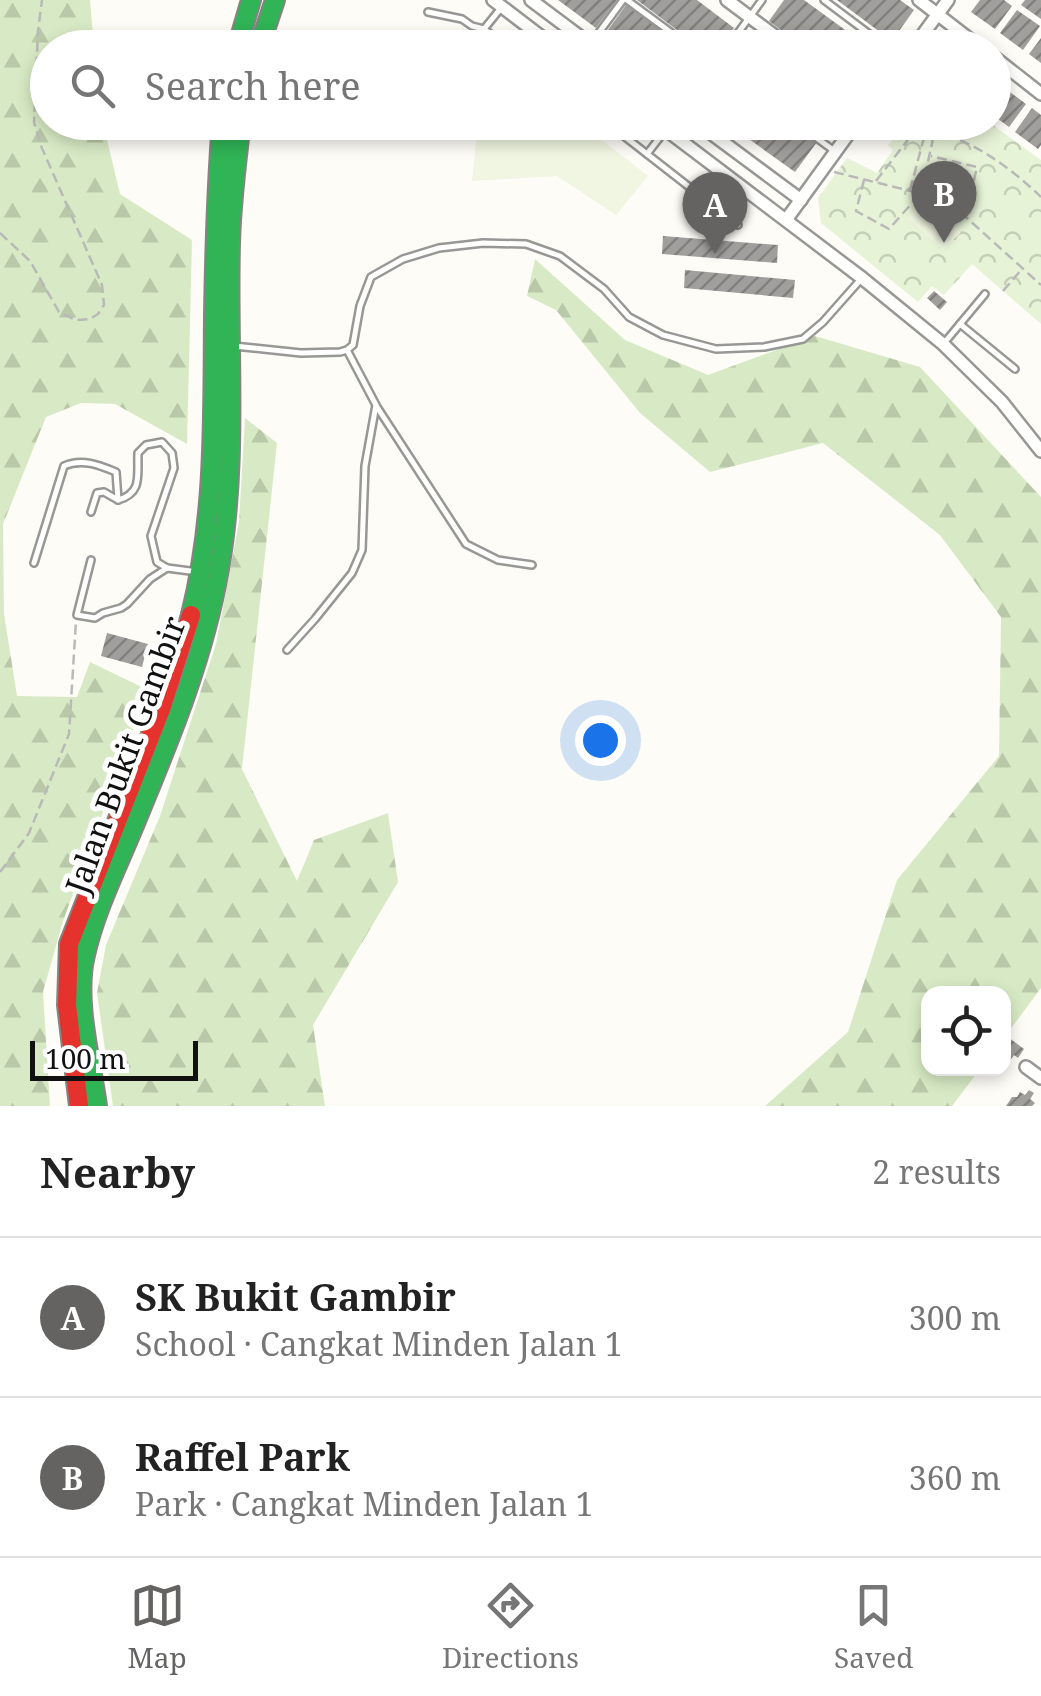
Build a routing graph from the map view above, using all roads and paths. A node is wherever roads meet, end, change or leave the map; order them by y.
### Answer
1 (42, 0) edge
2 (251, 0) edge
3 (275, 0) edge
4 (530, 0) edge
5 (625, 0) edge
6 (727, 0) edge
7 (762, 0) edge
8 (824, 0) edge
9 (919, 0) edge
10 (948, 0) edge
11 (497, 3) edge
12 (428, 12) dead end
13 (937, 14) junction
14 (750, 17) junction
15 (38, 30) edge
16 (242, 30) edge
17 (265, 30) edge
18 (484, 30) joint
19 (532, 30) edge
20 (570, 30) edge
21 (603, 30) edge
22 (667, 30) edge
23 (740, 30) edge
24 (768, 30) edge
25 (864, 30) edge
26 (926, 30) edge
27 (958, 30) edge
28 (1011, 70) edge
29 (1041, 94) edge
30 (39, 140) edge
31 (220, 140) edge
32 (239, 140) edge
33 (629, 140) edge
34 (654, 140) edge
35 (680, 140) edge
36 (720, 140) edge
37 (820, 140) edge
38 (845, 140) edge
39 (906, 140) edge
40 (923, 140) edge
41 (933, 140) edge
42 (961, 140) edge
43 (836, 152) junction
44 (647, 154) junction
45 (929, 156) junction
46 (823, 169) junction
47 (865, 179) junction
48 (876, 182) junction
49 (923, 182) junction
50 (910, 191) junction
51 (921, 194) junction
52 (1041, 197) edge
53 (801, 200) junction
54 (786, 220) junction
55 (738, 226) dead end
56 (0, 232) edge
57 (1023, 268) junction
58 (862, 278) junction
59 (1041, 285) edge
60 (1003, 291) dead end
61 (985, 294) dead end
62 (960, 324) junction
63 (943, 344) junction
64 (230, 346) junction
65 (347, 350) junction
66 (1015, 369) dead end
67 (376, 404) junction
68 (1041, 451) edge
69 (118, 500) junction
70 (92, 512) dead end
71 (91, 560) dead end
72 (34, 563) dead end
73 (532, 565) dead end
74 (166, 568) junction
75 (200, 572) junction
76 (77, 615) junction
77 (287, 650) dead end
78 (0, 872) edge
79 (1026, 1067) dead end
80 (1041, 1078) edge
81 (79, 1106) edge
82 (97, 1106) edge

1 - 15 path
2 - 16 main road
3 - 17 main road
4 - 20 street
5 - 21 lane
5 - 22 lane
6 - 14 street
7 - 14 lane
8 - 25 lane
9 - 13 street
10 - 13 street
11 - 18 lane
11 - 19 street
12 - 18 lane
13 - 26 street
13 - 27 street
14 - 23 lane
14 - 24 street
28 - 29 street
30 - 56 path
31 - 75 main road, Jalan Bukit Gambir
32 - 64 main road, Jalan Bukit Gambir
33 - 44 lane
34 - 44 lane
35 - 54 street
36 - 53 street
37 - 43 lane
38 - 43 street
39 - 48 path
40 - 50 path
41 - 45 path
42 - 52 path
43 - 46 street
44 - 55 lane
45 - 49 path
45 - 49 path
46 - 47 path
46 - 53 street
47 - 48 path
47 - 51 path
48 - 50 path
49 - 51 path
50 - 51 path
51 - 57 path
53 - 54 street
54 - 58 street
57 - 59 path
57 - 60 path
58 - 63 street
58 - 65 lane
61 - 62 lane
62 - 63 lane
62 - 66 lane
63 - 68 street
64 - 65 lane
64 - 82 main road, Jalan Bukit Gambir
65 - 67 lane
67 - 73 lane
67 - 77 lane
69 - 70 lane
69 - 72 lane
69 - 74 lane
71 - 76 lane
74 - 75 lane
74 - 76 lane
75 - 81 main road, Jalan Bukit Gambir
76 - 78 path
79 - 80 street

